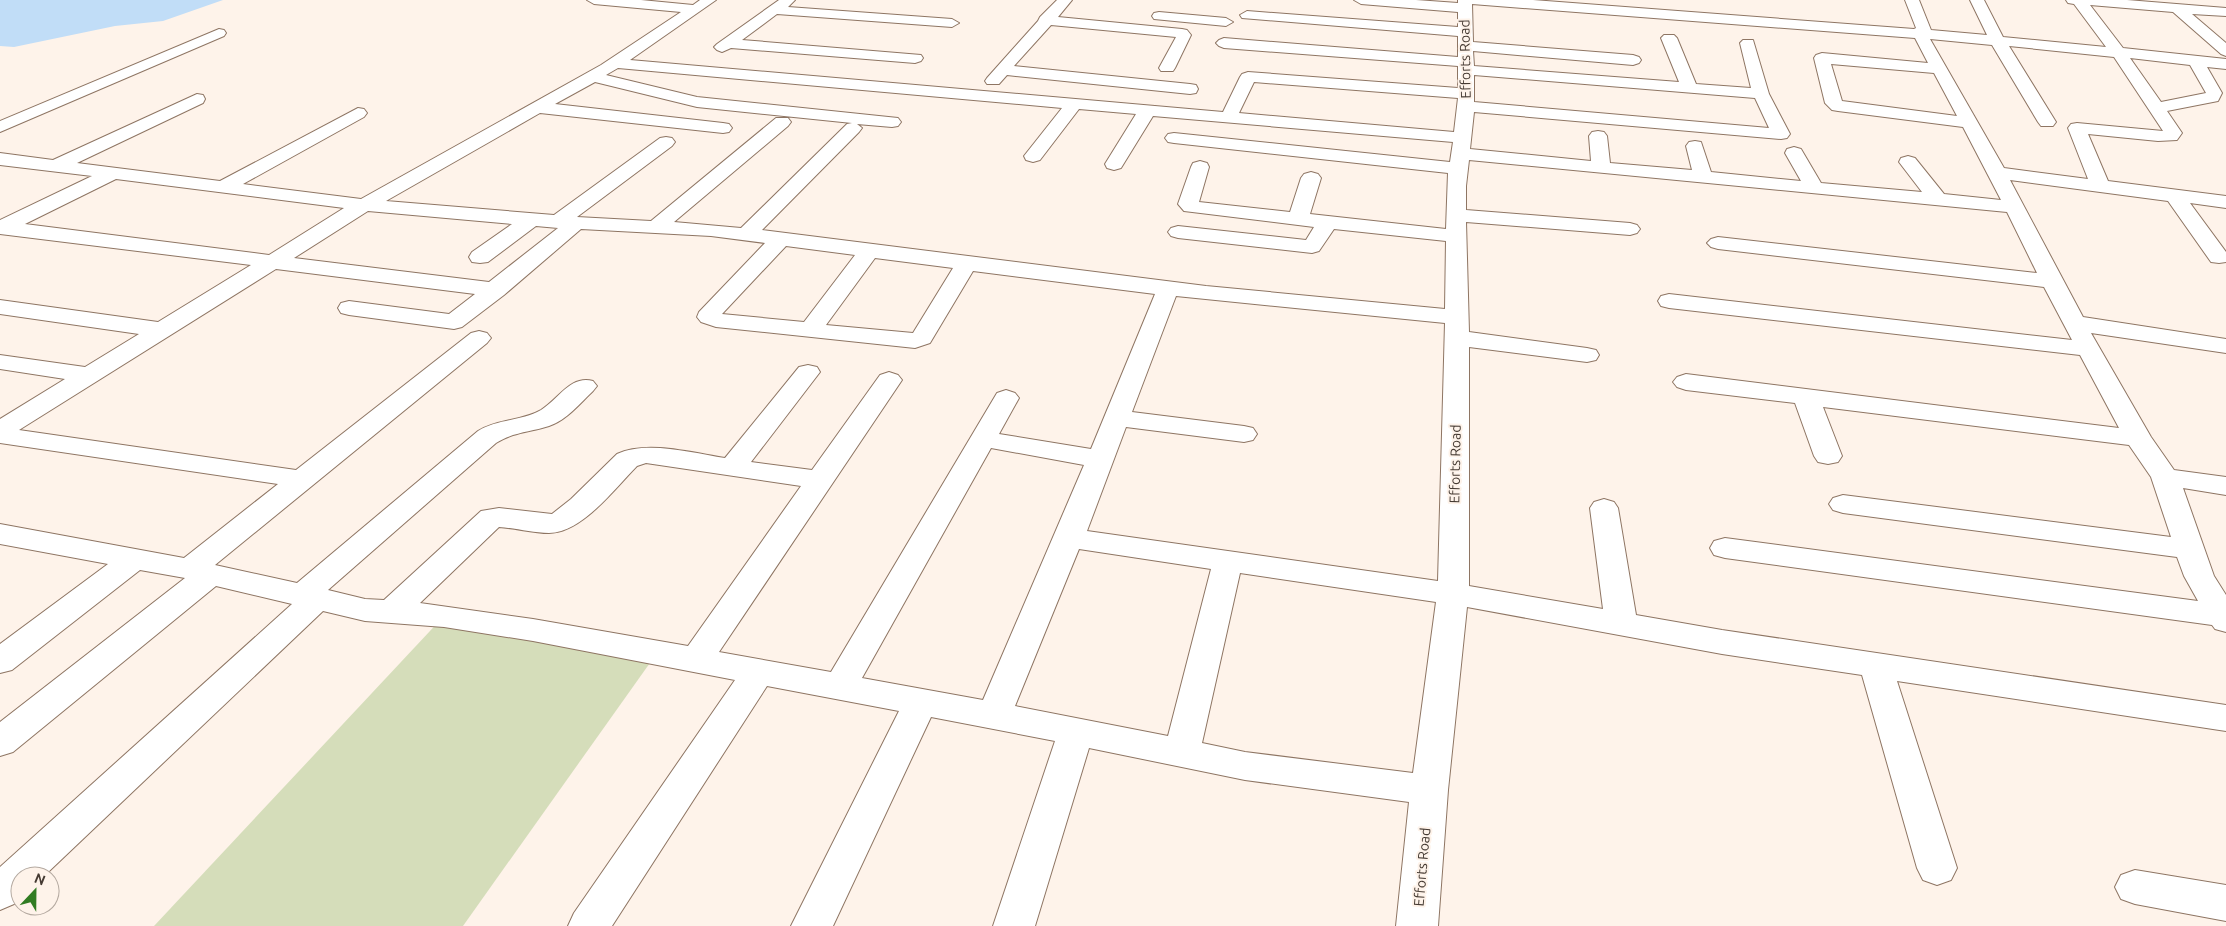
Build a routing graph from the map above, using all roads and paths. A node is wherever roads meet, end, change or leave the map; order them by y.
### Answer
1 (594, 0) edge
2 (788, 0) edge
3 (1361, 0) edge
4 (1912, 0) edge
5 (1977, 0) edge
6 (2074, 0) edge
7 (2078, 0) edge
8 (2095, 1) edge
9 (1058, 3) edge
10 (702, 4) edge
11 (1669, 8) edge
12 (2178, 9) junction
13 (774, 10) junction
14 (964, 10) dead end
15 (1117, 12) dead end
16 (2226, 12) edge
17 (1147, 15) dead end
18 (1247, 15) dead end
19 (1748, 15) junction
20 (1045, 20) junction
21 (1226, 22) dead end
22 (952, 23) junction
23 (1844, 26) junction
24 (1922, 32) junction
25 (219, 34) dead end
26 (939, 34) dead end
27 (1997, 40) junction
28 (727, 43) junction
29 (1224, 43) dead end
30 (1852, 44) dead end
31 (927, 46) dead end
32 (1466, 46) edge
33 (2226, 51) edge
34 (2119, 53) junction
35 (915, 58) junction
36 (1633, 60) dead end
37 (2195, 60) junction
38 (614, 63) junction
39 (2226, 64) edge
40 (1167, 68) dead end
41 (1939, 69) junction
42 (687, 70) junction
43 (1002, 70) junction
44 (591, 76) junction
45 (896, 80) junction
46 (829, 82) junction
47 (1690, 88) junction
48 (1190, 89) dead end
49 (1761, 94) junction
50 (982, 96) junction
51 (197, 99) dead end
52 (1074, 104) junction
53 (536, 107) junction
54 (2156, 108) junction
55 (798, 109) dead end
56 (1148, 110) junction
57 (358, 113) dead end
58 (870, 116) dead end
59 (1229, 116) junction
60 (782, 122) dead end
61 (892, 122) dead end
62 (2048, 122) dead end
63 (1969, 123) junction
64 (0, 127) edge
65 (723, 128) dead end
66 (852, 128) dead end
67 (1598, 136) dead end
68 (1174, 138) dead end
69 (666, 142) dead end
70 (1695, 146) dead end
71 (1794, 153) dead end
72 (1461, 154) junction
73 (4, 155) edge
74 (1033, 156) dead end
75 (1908, 162) dead end
76 (1114, 164) dead end
77 (56, 166) junction
78 (1200, 167) dead end
79 (1601, 168) junction
80 (1997, 173) junction
81 (112, 174) junction
82 (1310, 178) dead end
83 (1704, 178) junction
84 (2100, 186) junction
85 (221, 188) junction
86 (1814, 188) junction
87 (2174, 195) junction
88 (1939, 201) junction
89 (2226, 202) edge
90 (364, 205) junction
91 (2013, 207) junction
92 (532, 219) junction
93 (1298, 220) junction
94 (568, 222) junction
95 (1327, 223) junction
96 (1456, 226) junction
97 (656, 227) junction
98 (0, 228) edge
99 (1630, 229) dead end
100 (1178, 232) dead end
101 (746, 234) junction
102 (781, 239) junction
103 (1718, 242) dead end
104 (870, 250) junction
105 (480, 257) dead end
106 (2219, 257) dead end
107 (271, 262) junction
108 (967, 263) junction
109 (2053, 281) junction
110 (1168, 288) junction
111 (496, 290) junction
112 (1669, 301) dead end
113 (0, 307) edge
114 (349, 308) dead end
115 (2074, 323) junction
116 (1457, 328) junction
117 (162, 330) junction
118 (810, 330) junction
119 (478, 338) dead end
120 (2226, 346) edge
121 (2089, 349) junction
122 (1587, 355) dead end
123 (0, 362) edge
124 (808, 372) dead end
125 (88, 375) junction
126 (889, 380) dead end
127 (1686, 382) dead end
128 (584, 386) dead end
129 (1806, 397) junction
130 (1006, 398) dead end
131 (1116, 418) junction
132 (0, 430) edge
133 (1244, 434) dead end
134 (0, 435) edge
135 (2138, 438) junction
136 (983, 440) junction
137 (1828, 456) dead end
138 (1100, 459) junction
139 (732, 467) junction
140 (2165, 477) junction
141 (302, 479) junction
142 (820, 480) junction
143 (2226, 486) edge
144 (1843, 504) dead end
145 (1604, 508) dead end
146 (0, 534) edge
147 (1069, 538) junction
148 (1725, 548) dead end
149 (2190, 549) junction
150 (134, 559) junction
151 (1228, 561) junction
152 (200, 572) junction
153 (1452, 594) junction
154 (310, 598) junction
155 (391, 612) junction
156 (2224, 618) edge
157 (1621, 624) junction
158 (696, 660) junction
159 (0, 661) edge
160 (1876, 666) junction
161 (759, 670) junction
162 (840, 687) junction
163 (921, 702) junction
164 (994, 715) junction
165 (2226, 718) edge
166 (1076, 732) junction
167 (0, 742) edge
168 (1182, 753) junction
169 (1428, 790) junction
170 (1937, 868) dead end
171 (2135, 887) dead end
172 (0, 892) edge
173 (2226, 904) edge
174 (589, 926) edge
175 (812, 926) edge
176 (1014, 926) edge
177 (1417, 926) edge

1 - 10 street
2 - 13 street
3 - 32 street
4 - 24 street
5 - 27 street
6 - 7 street
7 - 8 street
7 - 34 street
8 - 12 street
9 - 15 street
9 - 20 street
10 - 38 street
11 - 19 street
11 - 32 street
11 - 47 street
12 - 16 street
12 - 33 street
13 - 22 street
13 - 28 street
14 - 22 street
17 - 21 street
18 - 32 street
19 - 23 street
19 - 49 street
20 - 40 street
20 - 43 street
22 - 26 street
23 - 24 street
23 - 30 street
24 - 27 street
24 - 41 street
25 - 64 street
27 - 34 street
27 - 62 street
28 - 35 street
28 - 42 street
29 - 32 street
31 - 35 street
32 - 36 street
32 - 47 street
32 - 49 street
32 - 59 street
32 - 72 street, Efforts Road
34 - 37 street
34 - 54 street
35 - 45 street
37 - 39 street
37 - 54 street
38 - 42 street
38 - 44 street
41 - 63 street
41 - 63 street
42 - 46 street
43 - 48 street
43 - 50 street
44 - 53 street
44 - 61 street
45 - 46 street
45 - 50 street
45 - 58 street
46 - 55 street
47 - 49 street
50 - 52 street
51 - 77 street
52 - 56 street
52 - 74 street
53 - 65 street
53 - 90 street
54 - 84 street
56 - 59 street
56 - 76 street
57 - 85 street
59 - 72 street
60 - 97 street
63 - 80 street
66 - 101 street
67 - 79 street
68 - 72 street
69 - 94 street
70 - 83 street
71 - 86 street
72 - 79 street
72 - 96 street, Efforts Road
73 - 77 street
75 - 88 street
77 - 81 street
78 - 93 street
79 - 83 street
80 - 84 street
80 - 91 street
81 - 85 street
81 - 98 street
82 - 93 street
83 - 86 street
84 - 87 street
85 - 90 street
86 - 88 street
87 - 89 street
87 - 106 street
88 - 91 street
90 - 92 street
90 - 107 street
91 - 109 street
92 - 94 street
92 - 105 street
93 - 95 street
94 - 97 street
94 - 111 street
95 - 96 street
95 - 100 street
96 - 99 street
96 - 116 street, Efforts Road
97 - 101 street
98 - 107 street
101 - 102 street
102 - 104 street
102 - 118 street
103 - 109 street
104 - 108 street
104 - 118 street
107 - 111 street
107 - 117 street
108 - 110 street
108 - 118 street
109 - 115 street
110 - 116 street
110 - 131 street
111 - 114 street
112 - 121 street
113 - 117 street
115 - 120 street
115 - 121 street
116 - 122 street
116 - 153 street, Efforts Road
117 - 125 street
119 - 141 street
121 - 135 street
123 - 125 street
124 - 139 street
125 - 132 street
126 - 142 street
127 - 129 street
128 - 154 street
129 - 135 street
129 - 137 street
130 - 136 street
131 - 133 street
131 - 138 street
134 - 141 street
135 - 140 street
136 - 138 street
136 - 162 street
138 - 147 street
139 - 142 street
139 - 155 street
140 - 143 street
140 - 149 street
141 - 152 street
142 - 158 street
144 - 149 street
145 - 157 street
146 - 150 street
147 - 151 street
147 - 164 street
148 - 156 street
149 - 156 street
150 - 152 street
150 - 159 street
151 - 153 street
151 - 168 street
152 - 154 street
152 - 167 street
153 - 157 street
153 - 169 street, Efforts Road
154 - 155 street
154 - 172 street
155 - 158 street
157 - 160 street
158 - 161 street
160 - 165 street
160 - 170 street
161 - 162 street
161 - 174 street
162 - 163 street
163 - 164 street
163 - 175 street
164 - 166 street
166 - 168 street
166 - 176 street
168 - 169 street
169 - 177 street, Efforts Road
171 - 173 street

